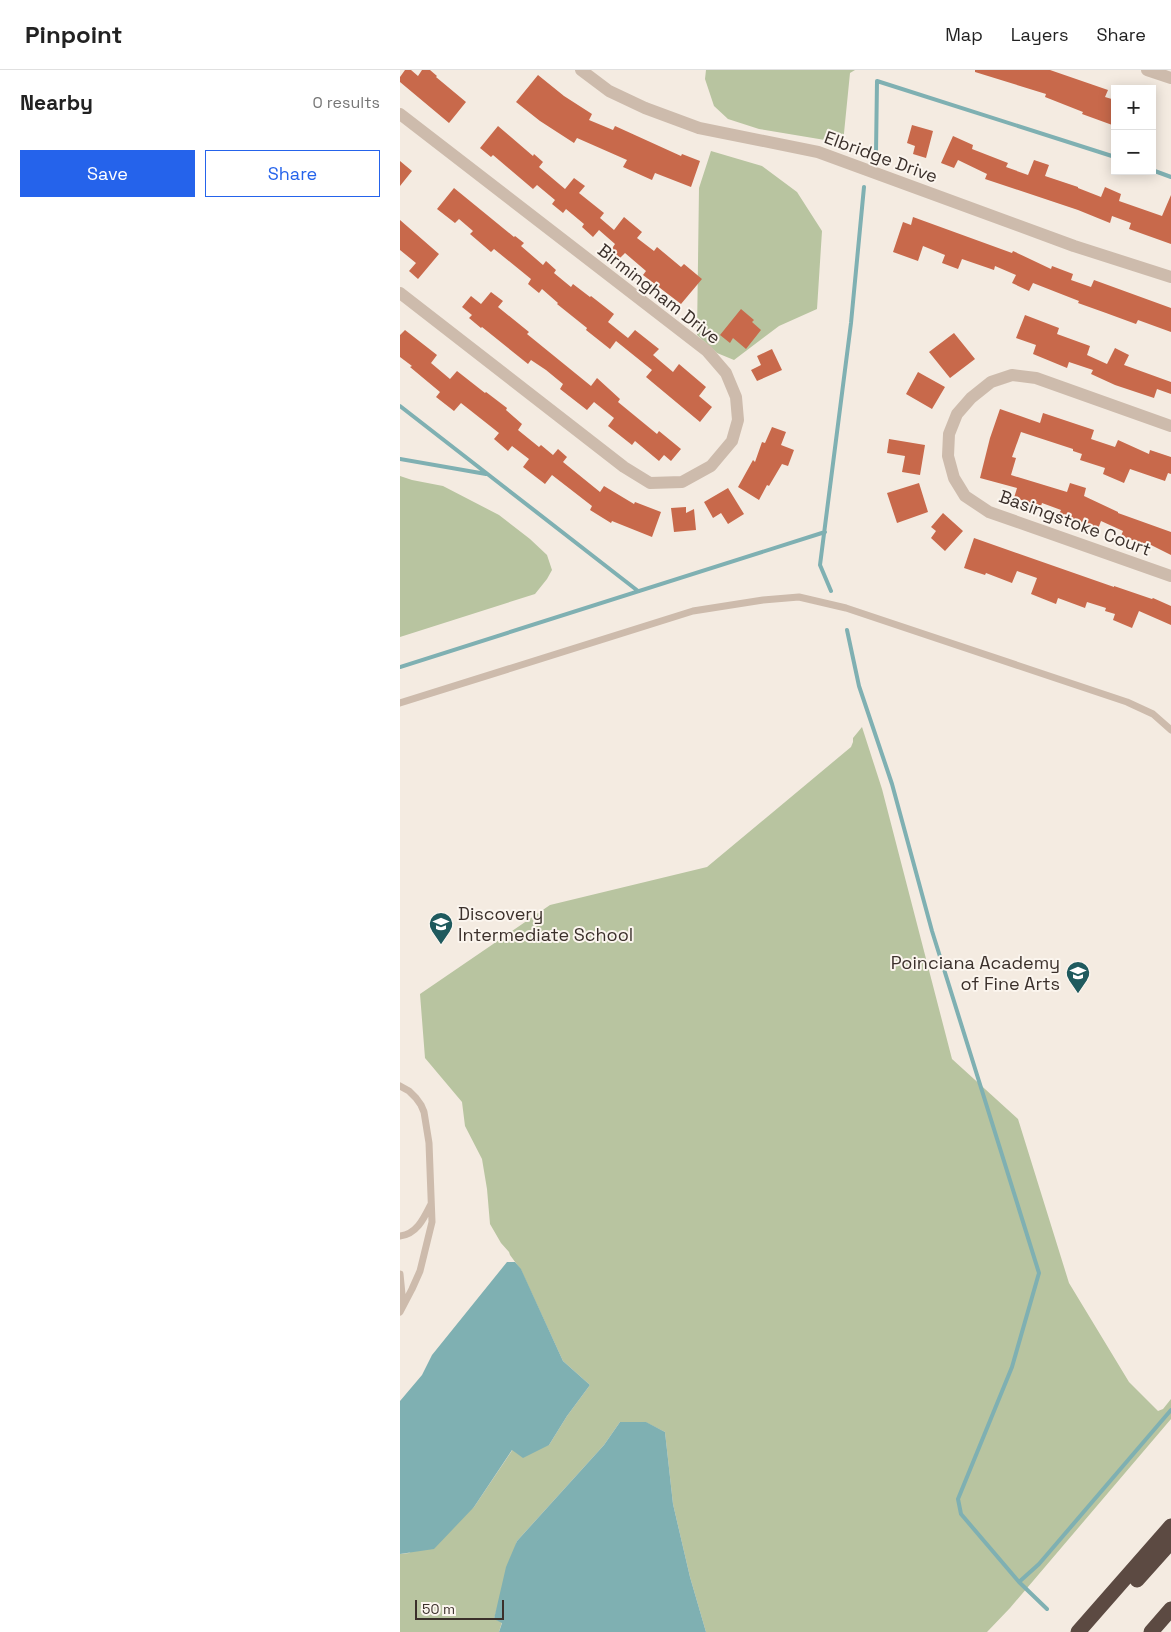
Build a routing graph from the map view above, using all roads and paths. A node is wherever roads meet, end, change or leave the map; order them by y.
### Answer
1 (581, 70) edge
2 (1147, 70) edge
3 (1171, 78) edge
4 (400, 114) edge
5 (1171, 278) edge
6 (400, 293) edge
7 (1171, 426) edge
8 (1171, 576) edge
9 (400, 703) edge
10 (1171, 730) edge
11 (400, 1086) edge
12 (431, 1204) junction
13 (400, 1236) edge
14 (400, 1274) edge
15 (403, 1304) junction
16 (400, 1312) edge
17 (1171, 1526) edge
18 (1171, 1542) edge
19 (1171, 1609) edge
20 (1078, 1632) edge
21 (1091, 1632) edge
22 (1151, 1632) edge

1 - 5 street, Elbridge Drive
2 - 3 street
4 - 6 street, Birmingham Drive
7 - 8 street, Basingstoke Court
9 - 10 lane
11 - 12 lane
12 - 13 lane
12 - 15 lane
14 - 15 lane
15 - 16 lane
17 - 20 highway
18 - 21 highway
19 - 22 highway

